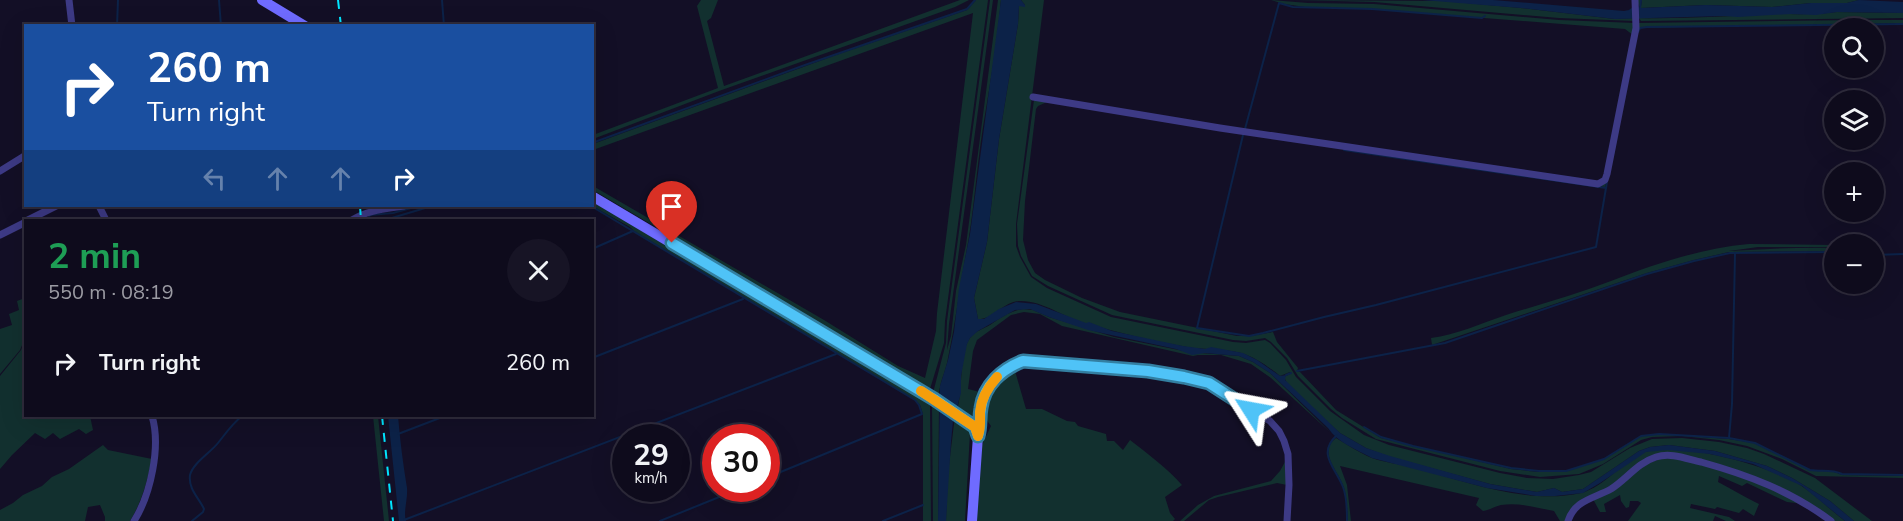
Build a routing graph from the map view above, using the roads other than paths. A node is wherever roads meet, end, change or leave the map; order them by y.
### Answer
1 (69, 0) edge
2 (262, 0) edge
3 (1635, 2) edge
4 (72, 24) edge
5 (302, 24) edge
6 (1033, 97) dead end
7 (24, 156) edge
8 (0, 171) edge
9 (594, 197) edge
10 (54, 207) edge
11 (396, 207) edge
12 (31, 219) edge
13 (354, 219) edge
14 (24, 223) edge
15 (0, 236) edge
16 (152, 417) edge
17 (978, 436) junction
18 (134, 521) edge
19 (972, 521) edge
20 (1287, 521) edge
21 (1568, 521) edge
22 (1831, 521) edge

1 - 4 street
2 - 5 main road
3 - 6 street
7 - 8 street
9 - 17 main road
10 - 12 street
11 - 13 street
14 - 15 street
16 - 18 street
17 - 19 main road
17 - 20 street
21 - 22 street

